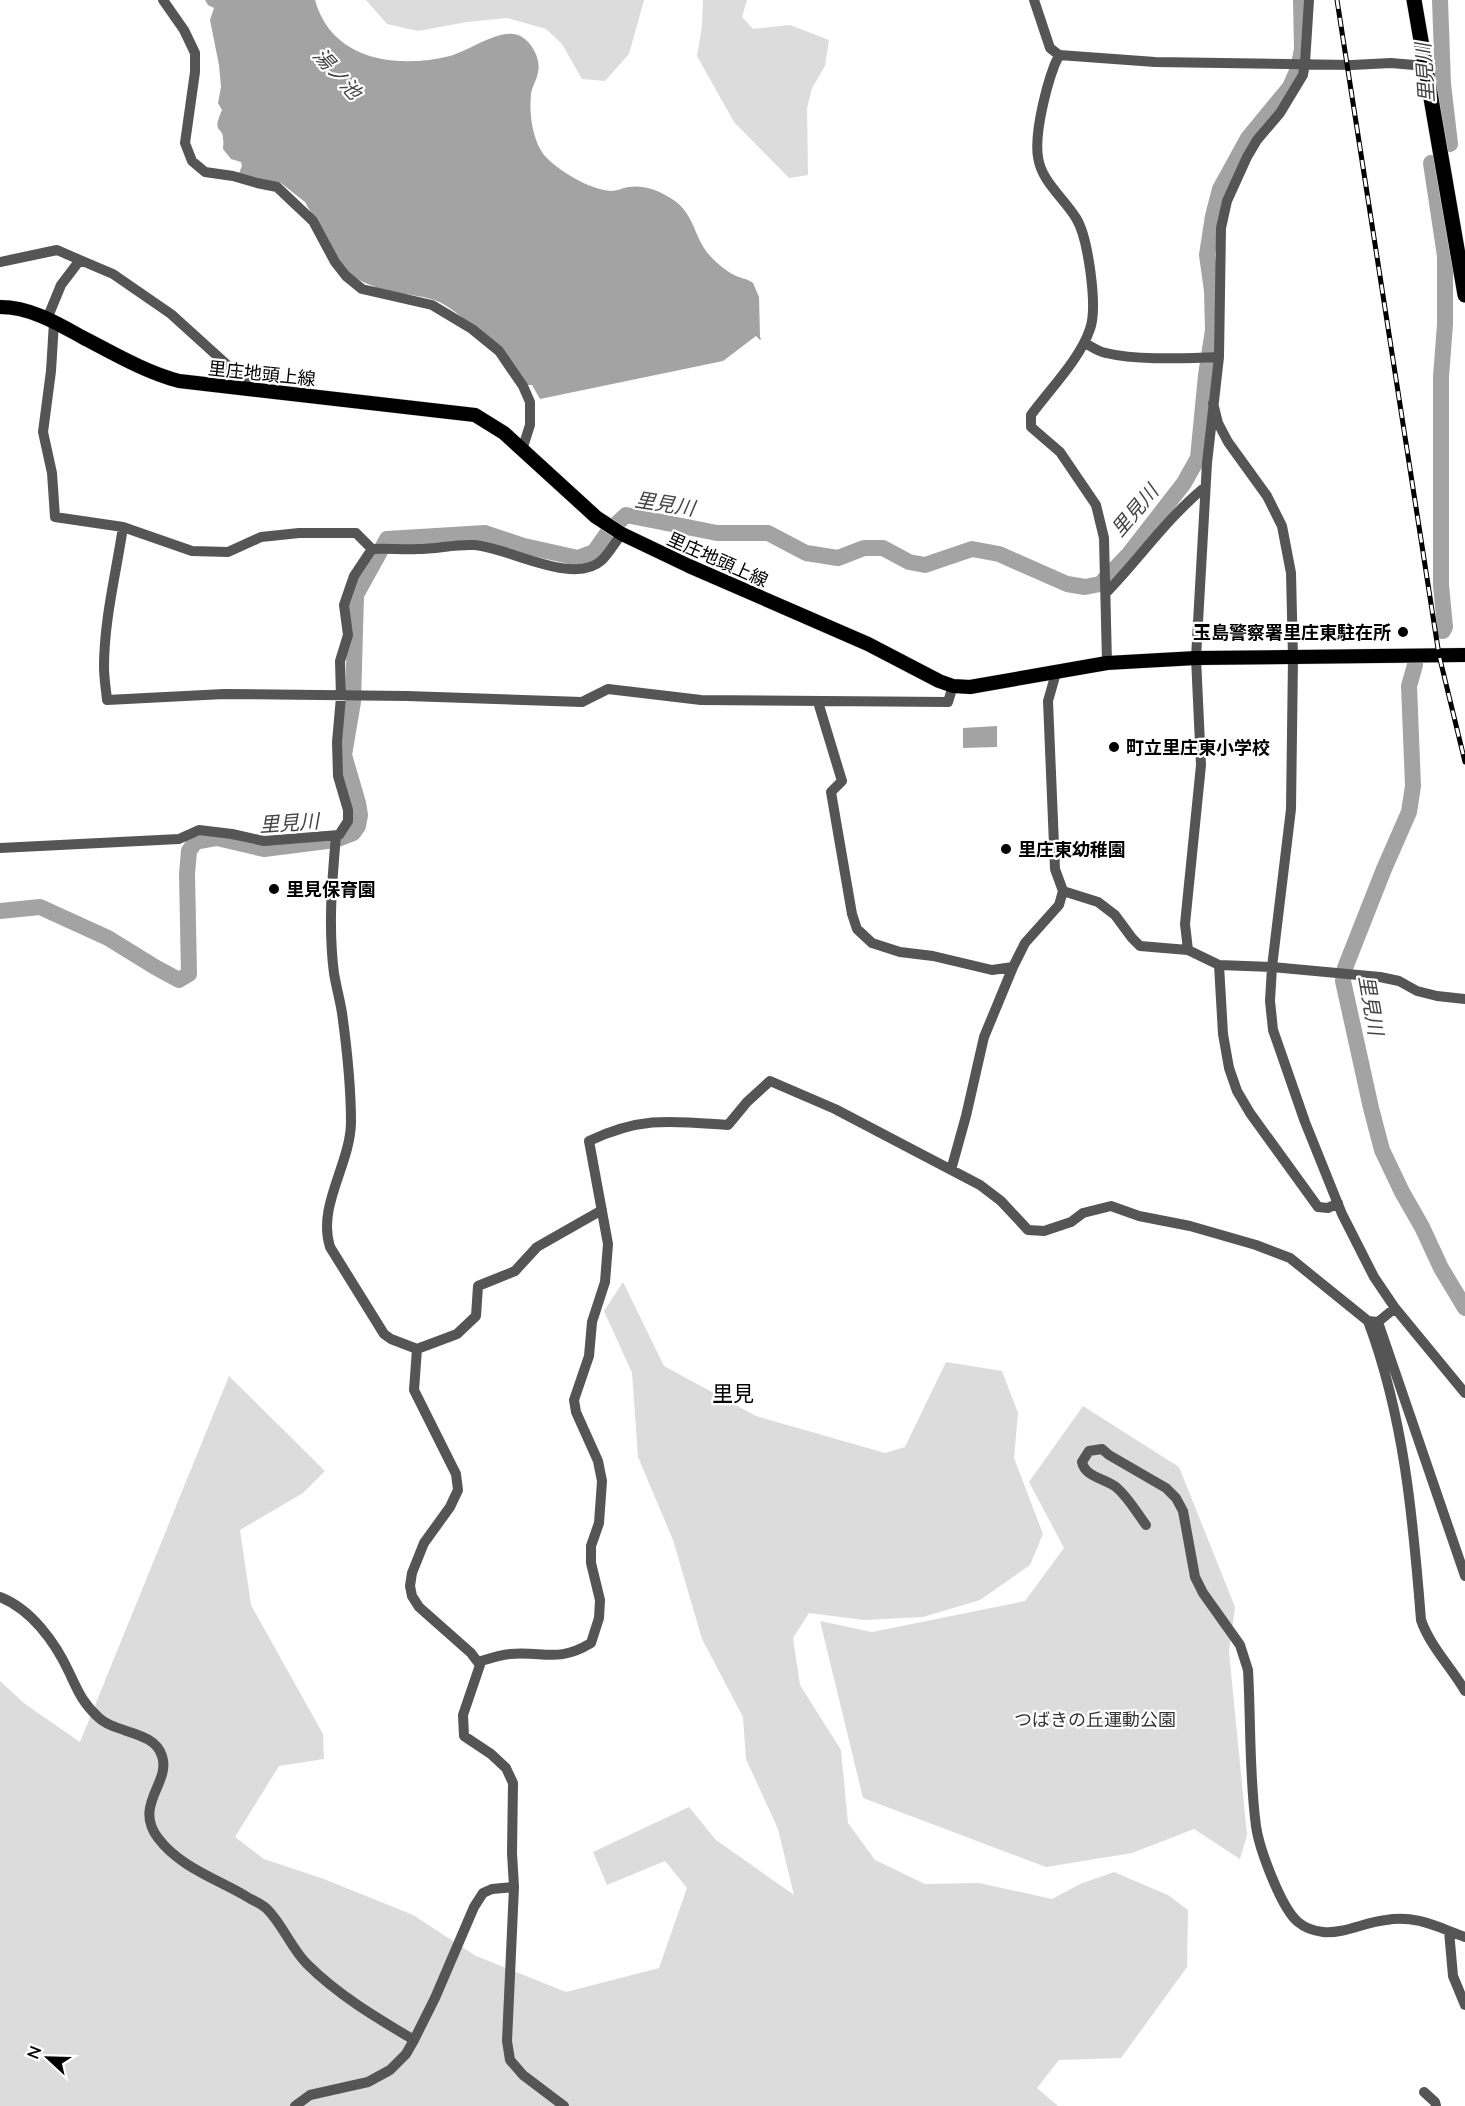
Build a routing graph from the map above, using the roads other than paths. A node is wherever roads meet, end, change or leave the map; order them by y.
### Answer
1 (163, 0) edge
2 (1034, 0) edge
3 (1309, 0) edge
4 (1414, 0) edge
5 (1059, 55) junction
6 (1305, 63) junction
7 (1426, 66) junction
8 (80, 260) junction
9 (0, 262) edge
10 (1465, 296) edge
11 (0, 307) edge
12 (50, 320) junction
13 (1085, 343) junction
14 (1219, 357) junction
15 (256, 391) junction
16 (1213, 403) junction
17 (522, 450) junction
18 (1205, 487) junction
19 (123, 527) junction
20 (615, 530) junction
21 (373, 549) junction
22 (1106, 591) junction
23 (1465, 655) edge
24 (1196, 658) junction
25 (1293, 658) junction
26 (1107, 663) junction
27 (1056, 673) junction
28 (953, 686) junction
29 (341, 697) junction
30 (818, 702) junction
31 (336, 836) junction
32 (0, 848) edge
33 (1063, 891) junction
34 (1188, 950) junction
35 (1219, 965) junction
36 (1013, 967) junction
37 (1272, 967) junction
38 (1465, 999) edge
39 (951, 1170) junction
40 (1338, 1203) junction
41 (602, 1210) junction
42 (1395, 1308) junction
43 (1373, 1322) junction
44 (417, 1349) junction
45 (1465, 1393) edge
46 (1146, 1525) dead end
47 (1465, 1576) edge
48 (0, 1597) edge
49 (478, 1662) junction
50 (1465, 1691) edge
51 (514, 1887) junction
52 (1449, 1931) junction
53 (1465, 1936) edge
54 (1465, 2005) edge
55 (414, 2040) junction
56 (1425, 2092) dead end
57 (295, 2106) edge
58 (564, 2106) edge
59 (1436, 2106) edge

1 - 17 street
2 - 5 street
3 - 6 street
4 - 7 highway
5 - 6 street
5 - 13 street
6 - 7 street
6 - 14 street
7 - 10 highway
8 - 9 street
8 - 12 street
8 - 15 street
11 - 12 main road, 里庄地頭上線
12 - 15 main road, 里庄地頭上線
12 - 19 street
13 - 14 street
13 - 22 street
14 - 16 street
15 - 17 main road, 里庄地頭上線
16 - 18 street
16 - 25 street
17 - 20 main road, 里庄地頭上線
18 - 22 street
18 - 24 street
19 - 21 street
19 - 29 street
20 - 21 street
20 - 28 main road, 里庄地頭上線
21 - 29 street
22 - 26 street
23 - 25 main road, 里庄地頭上線
24 - 25 main road, 里庄地頭上線
24 - 26 main road, 里庄地頭上線
24 - 34 street
25 - 37 street
26 - 27 main road, 里庄地頭上線
27 - 28 main road, 里庄地頭上線
27 - 33 street
28 - 30 street
29 - 30 street
29 - 31 street
30 - 36 street
31 - 32 street
31 - 44 street
33 - 34 street
33 - 36 street
34 - 35 street
35 - 37 street
35 - 40 street
36 - 39 street
37 - 38 street
37 - 40 street
39 - 41 street
39 - 43 street
40 - 42 street
41 - 44 street
41 - 49 street
42 - 43 street
42 - 45 street
43 - 47 street
43 - 50 street
44 - 49 street
46 - 52 street
48 - 55 street
49 - 51 street
51 - 55 street
51 - 58 street
52 - 53 street
52 - 54 street
55 - 57 street
56 - 59 street

